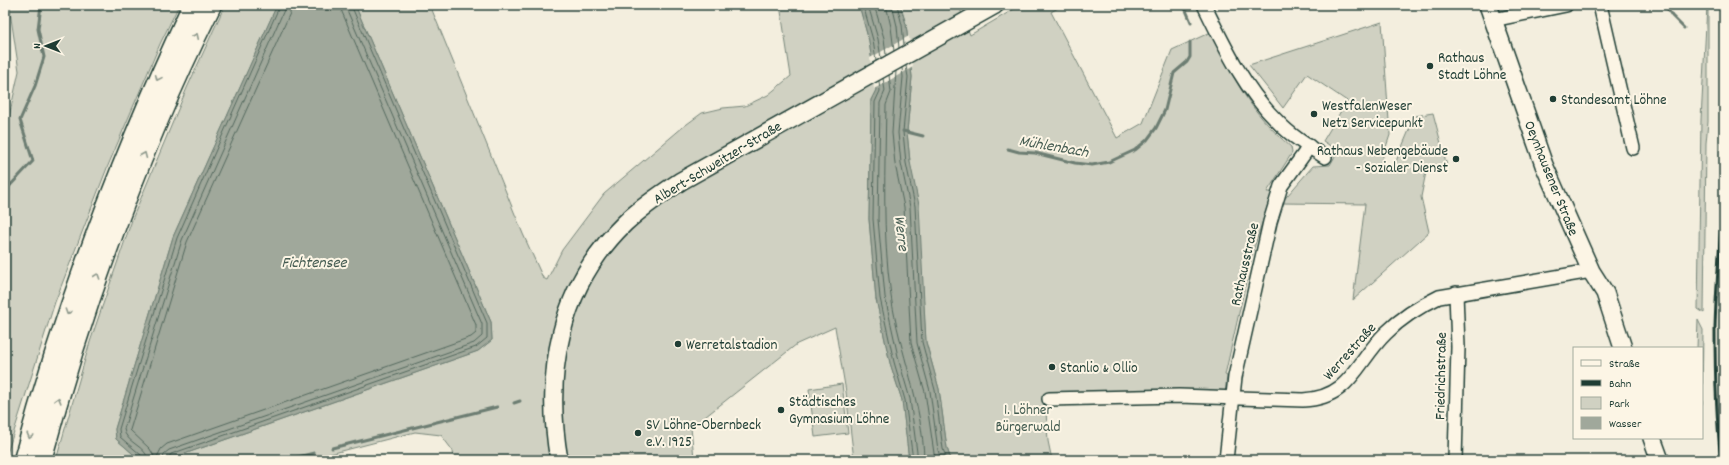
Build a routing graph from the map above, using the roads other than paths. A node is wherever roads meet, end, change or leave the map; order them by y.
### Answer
1 (193, 5) edge
2 (211, 5) edge
3 (994, 5) edge
4 (1204, 5) edge
5 (1566, 5) edge
6 (1600, 5) edge
7 (1491, 13) edge
8 (1308, 146) junction
9 (1633, 148) dead end
10 (1325, 157) dead end
11 (1591, 271) junction
12 (1456, 293) junction
13 (1623, 347) edge
14 (1232, 398) junction
15 (1048, 399) dead end
16 (1652, 439) edge
17 (24, 460) edge
18 (41, 460) edge
19 (559, 460) edge
20 (1226, 460) edge
21 (1455, 460) edge
22 (1660, 460) edge

1 -> 17 highway
18 -> 2 highway
3 - 19 main road, Albert-Schweitzer-Straße
4 - 8 street
5 - 7 street
6 - 9 street
7 - 11 main road, Oeynhausener Straße
8 - 10 street
8 - 14 street, Rathausstraße
11 - 12 street, Werrestraße
11 - 13 main road, Oeynhausener Straße
12 - 14 street, Werrestraße
12 - 21 street, Friedrichstraße
14 - 15 street, Werrestraße
14 - 20 street, Rathausstraße
16 - 22 main road

